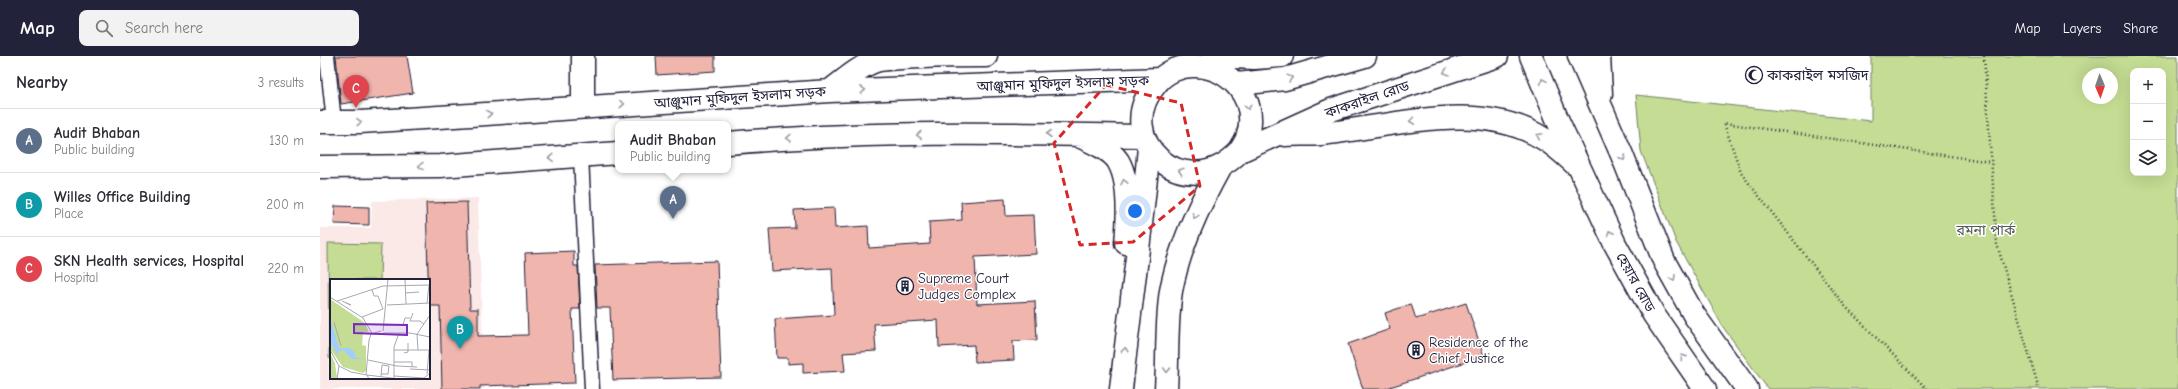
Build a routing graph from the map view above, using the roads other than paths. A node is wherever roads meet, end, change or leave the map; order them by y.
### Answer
1 (327, 56) edge
2 (583, 56) edge
3 (986, 56) edge
4 (1202, 56) edge
5 (1282, 56) edge
6 (1365, 56) edge
7 (1497, 56) edge
8 (1531, 56) edge
9 (1578, 56) edge
10 (1599, 56) edge
11 (1225, 71) edge
12 (1160, 78) junction
13 (830, 91) junction
14 (583, 107) junction
15 (327, 122) edge
16 (1607, 123) junction
17 (1075, 134) junction
18 (1274, 135) junction
19 (1146, 142) junction
20 (731, 143) edge
21 (1240, 151) junction
22 (615, 153) edge
23 (581, 156) junction
24 (320, 167) edge
25 (1219, 169) junction
26 (1580, 169) junction
27 (1132, 290) junction
28 (592, 389) edge
29 (1121, 389) edge
30 (1166, 389) edge
31 (1705, 389) edge
32 (1747, 389) edge

1 - 15 lane
2 - 14 main road
3 - 13 main road
4 - 11 main road
5 - 11 main road
11 -> 6 main road
7 -> 18 main road, কাকরাইল রোড
26 -> 8 main road, হেয়ার রোড
9 - 16 main road
10 - 16 main road
11 - 12 main road
11 -> 21 main road
13 -> 12 main road, আঞ্জুমান মুফিদুল ইসলাম সড়ক
12 - 19 main road
14 -> 13 main road, আঞ্জুমান মুফিদুল ইসলাম সড়ক
15 -> 14 main road, আঞ্জুমান মুফিদুল ইসলাম সড়ক
16 -> 32 main road
17 - 19 main road
17 -> 20 main road
27 -> 17 main road
18 - 21 main road, কাকরাইল রোড
26 -> 18 main road
25 -> 19 main road
19 - 27 main road
21 - 25 main road
22 - 23 main road
23 -> 24 main road
23 - 28 lane
25 -> 30 main road
31 -> 26 main road, হেয়ার রোড
29 -> 27 main road

